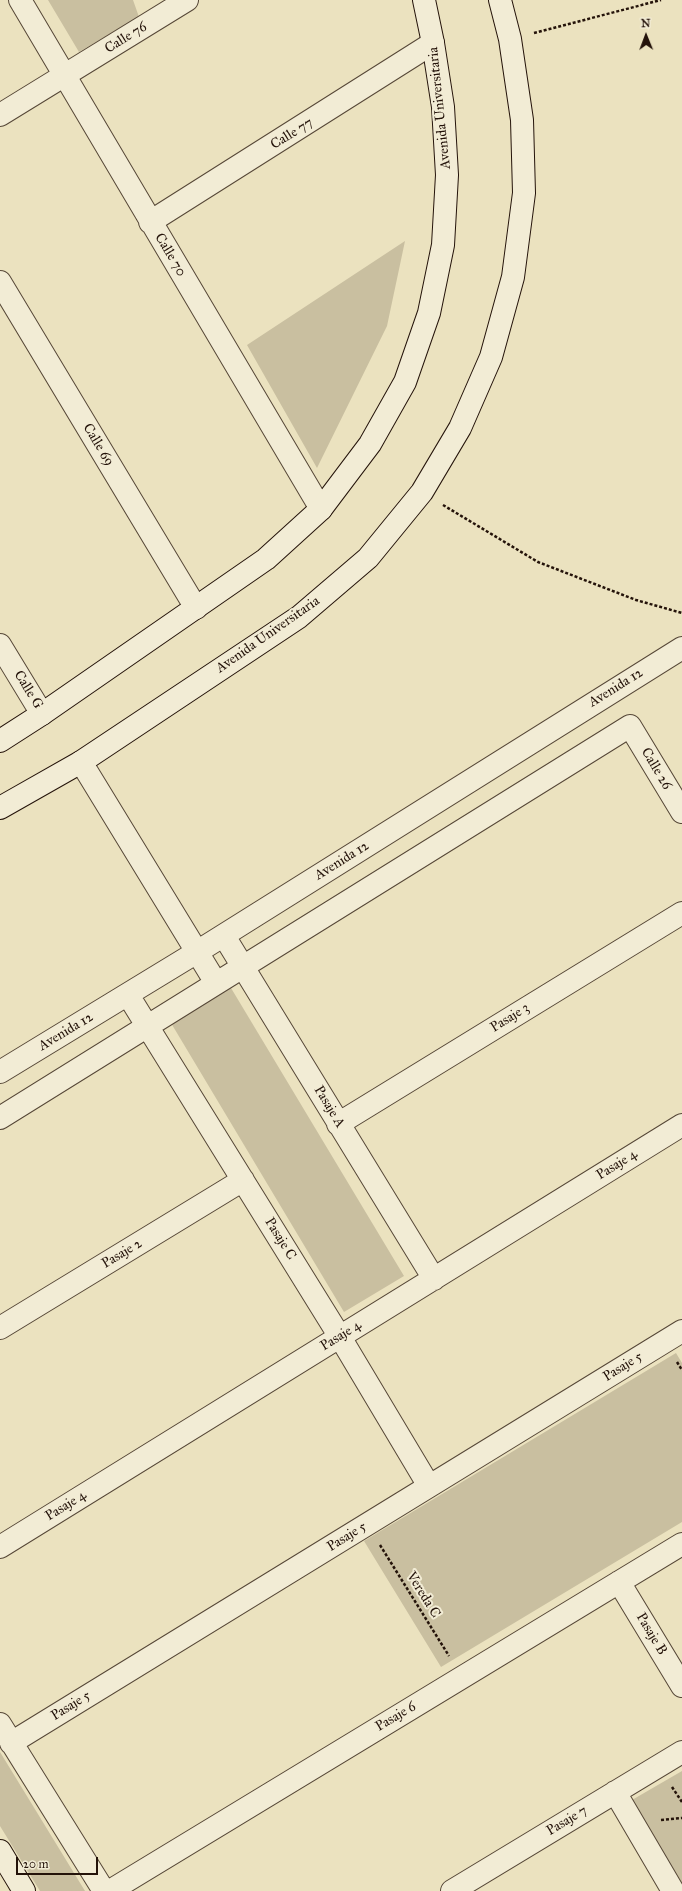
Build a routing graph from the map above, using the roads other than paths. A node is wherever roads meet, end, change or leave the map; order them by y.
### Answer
1 (20, 0) edge
2 (187, 0) edge
3 (424, 0) edge
4 (500, 0) edge
5 (433, 43) junction
6 (65, 76) junction
7 (0, 115) edge
8 (150, 222) junction
9 (0, 282) edge
10 (321, 509) junction
11 (196, 608) junction
12 (0, 645) edge
13 (682, 648) edge
14 (42, 714) junction
15 (0, 741) edge
16 (81, 762) junction
17 (0, 808) edge
18 (682, 812) edge
19 (682, 913) edge
20 (224, 936) junction
21 (198, 952) junction
22 (243, 966) junction
23 (216, 983) junction
24 (128, 995) junction
25 (148, 1026) junction
26 (0, 1072) edge
27 (0, 1118) edge
28 (338, 1124) junction
29 (682, 1125) edge
30 (243, 1180) junction
31 (434, 1279) junction
32 (0, 1328) edge
33 (682, 1331) edge
34 (340, 1337) junction
35 (429, 1486) junction
36 (682, 1544) edge
37 (0, 1547) edge
38 (619, 1582) junction
39 (682, 1686) edge
40 (0, 1724) edge
41 (11, 1743) junction
42 (682, 1752) edge
43 (615, 1792) junction
44 (0, 1851) edge
45 (24, 1891) edge
46 (104, 1891) edge
47 (110, 1891) edge
48 (452, 1891) edge
49 (673, 1891) edge

1 - 6 street, Calle 70
2 - 6 street, Calle 76
3 - 5 street, Avenida Universitaria
4 - 16 street, Avenida Universitaria
5 - 8 street, Calle 77
5 - 10 street, Avenida Universitaria
6 - 7 street, Calle 76
6 - 8 street, Calle 70
8 - 10 street, Calle 70
9 - 11 street, Calle 69
10 - 11 street, Avenida Universitaria
11 - 14 street, Avenida Universitaria
12 - 14 street, Calle G
13 - 20 street, Avenida 12
14 - 15 street, Avenida Universitaria
16 - 17 street, Avenida Universitaria
16 - 21 street
18 - 22 street, Calle 26
19 - 28 street, Pasaje 3
20 - 21 street, Avenida 12
20 - 22 street, Pasaje A
21 - 23 street
21 - 24 street, Avenida 12
22 - 23 street
22 - 28 street, Pasaje A
23 - 25 street
24 - 25 street, Pasaje C
24 - 26 street, Avenida 12
25 - 27 street
25 - 30 street, Pasaje C
28 - 31 street, Pasaje A
29 - 31 street, Pasaje 4
30 - 32 street, Pasaje 2
30 - 34 street, Pasaje C
31 - 34 street, Pasaje 4
33 - 35 street, Pasaje 5
34 - 35 street, Pasaje C
34 - 37 street, Pasaje 4
35 - 41 street, Pasaje 5
36 - 38 street, Pasaje 6
38 - 39 street, Pasaje B
38 - 47 street, Pasaje 6
40 - 41 street
41 - 46 street
42 - 43 street, Pasaje 7
43 - 48 street, Pasaje 7
43 - 49 street
44 - 45 street

